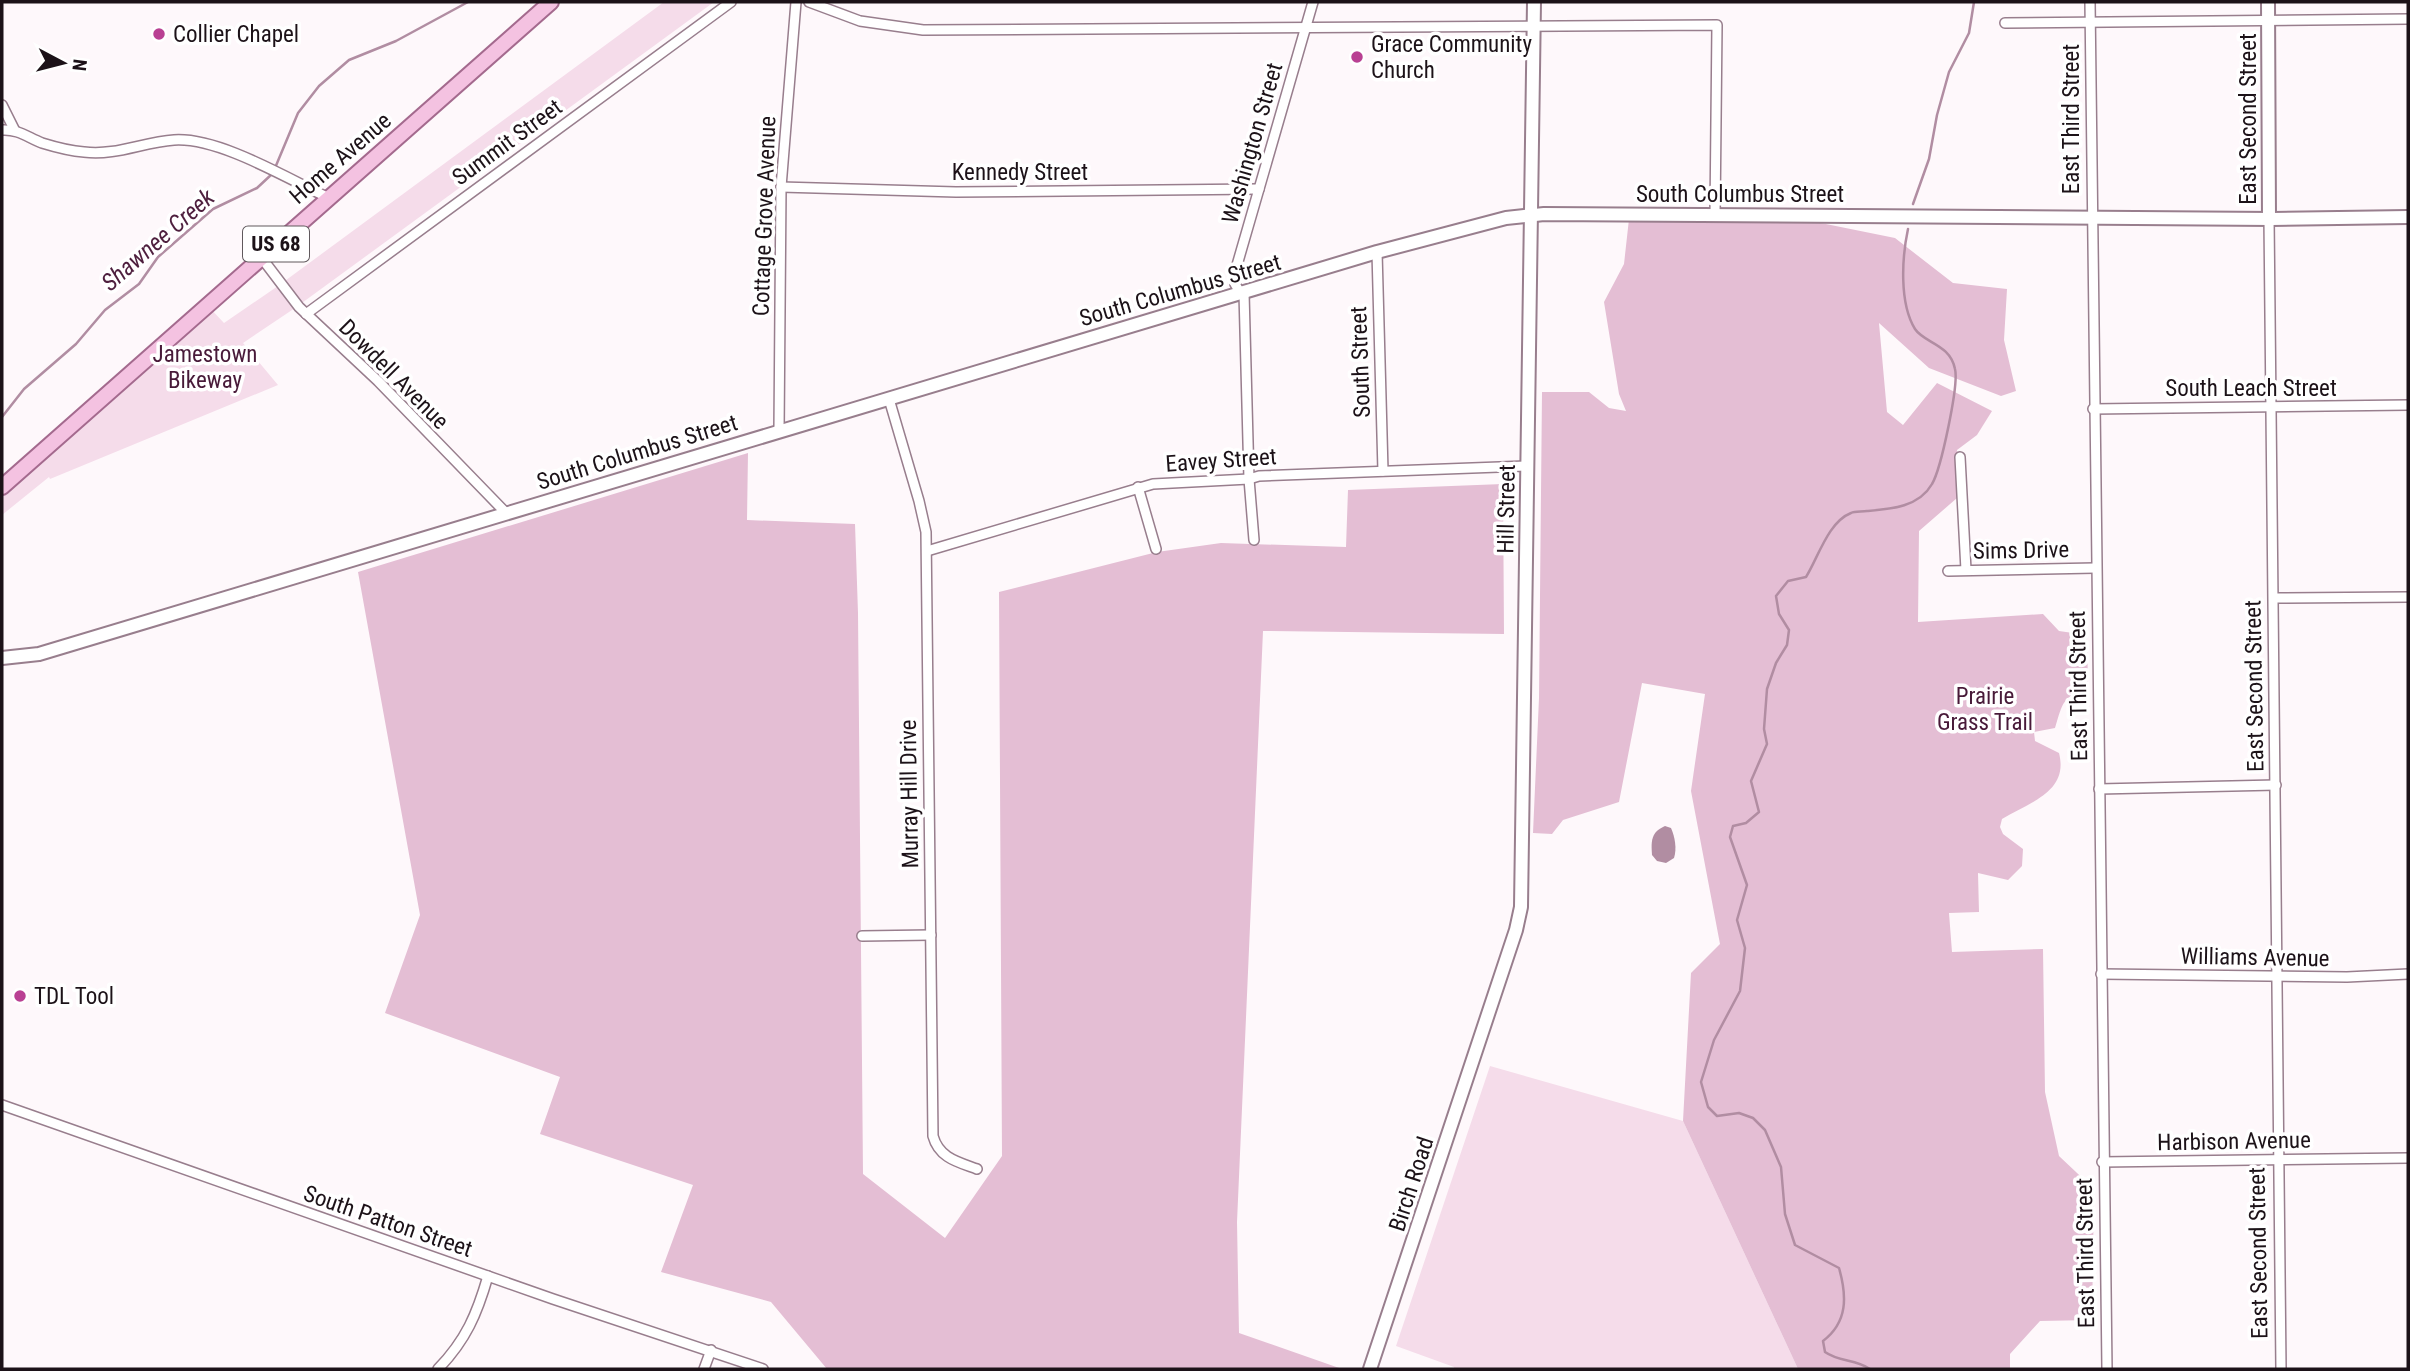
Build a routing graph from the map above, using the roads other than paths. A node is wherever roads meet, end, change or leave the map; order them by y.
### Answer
1 (551, 2) edge
2 (731, 2) edge
3 (796, 2) edge
4 (809, 2) edge
5 (1313, 2) edge
6 (1534, 2) edge
7 (2090, 2) edge
8 (2268, 2) edge
9 (2408, 19) edge
10 (2268, 21) junction
11 (2005, 23) dead end
12 (2090, 23) junction
13 (1534, 26) junction
14 (1305, 28) junction
15 (2, 105) edge
16 (14, 129) junction
17 (2, 130) edge
18 (781, 187) junction
19 (1259, 190) junction
20 (330, 198) junction
21 (1531, 215) junction
22 (1715, 215) junction
23 (2091, 217) junction
24 (2408, 217) edge
25 (2269, 218) junction
26 (1377, 252) junction
27 (261, 257) junction
28 (1242, 294) junction
29 (306, 313) junction
30 (889, 399) junction
31 (2408, 405) edge
32 (2093, 408) junction
33 (2272, 408) junction
34 (779, 431) junction
35 (1960, 457) dead end
36 (1528, 466) junction
37 (1383, 471) junction
38 (1250, 479) junction
39 (2, 487) edge
40 (1138, 487) junction
41 (506, 513) junction
42 (1254, 540) dead end
43 (1156, 550) dead end
44 (927, 551) junction
45 (2095, 568) junction
46 (1948, 570) dead end
47 (1966, 570) junction
48 (2408, 597) edge
49 (2274, 598) junction
50 (2, 658) edge
51 (2276, 785) junction
52 (2099, 789) junction
53 (931, 934) junction
54 (862, 936) dead end
55 (2101, 974) junction
56 (2408, 974) edge
57 (2277, 976) junction
58 (1489, 1012) joint
59 (2, 1105) edge
60 (2408, 1158) edge
61 (2278, 1159) junction
62 (2102, 1162) junction
63 (977, 1169) dead end
64 (488, 1276) junction
65 (711, 1350) junction
66 (438, 1369) edge
67 (704, 1369) edge
68 (763, 1369) edge
69 (1370, 1369) edge
70 (2107, 1369) edge
71 (2281, 1369) edge

1 - 20 main road, Home Avenue / US 68
2 - 29 street, Summit Street
3 - 18 street, Cottage Grove Avenue
4 - 14 street
5 - 14 street, Washington Street
6 - 13 street, Hill Street
7 - 12 street, East Third Street
8 - 10 street, East Second Street
9 - 10 street
10 - 12 street
10 - 25 street, East Second Street
11 - 12 street
12 - 23 street, East Third Street
13 - 14 street
13 - 21 street, Hill Street
13 - 22 street
14 - 19 street, Washington Street
15 - 16 street
16 - 17 street
16 - 20 street
18 - 19 street, Kennedy Street
18 - 34 street, Cottage Grove Avenue
19 - 28 street, Washington Street
20 - 27 main road, Home Avenue / US 68
21 - 22 street, South Columbus Street
21 - 26 street, South Columbus Street
21 - 36 street, Hill Street
22 - 23 street, South Columbus Street
23 - 25 street, South Columbus Street
23 - 32 street, East Third Street
24 - 25 street, South Columbus Street
25 - 33 street, East Second Street
26 - 28 street, South Columbus Street
26 - 37 street, South Street
27 - 29 street, Dowdell Avenue
27 - 39 main road, Home Avenue / US 68
28 - 30 street, South Columbus Street
28 - 38 street, Washington Street
29 - 41 street, Dowdell Avenue
30 - 34 street, South Columbus Street
30 - 44 street, Murray Hill Drive
31 - 33 street, South Leach Street
32 - 33 street, South Leach Street
32 - 45 street, East Third Street
33 - 49 street, East Second Street
34 - 41 street, South Columbus Street
35 - 47 street
36 - 37 street, Eavey Street
36 - 58 street, Hill Street
37 - 38 street, Eavey Street
38 - 40 street, Eavey Street
38 - 42 street, Washington Street
40 - 43 street
40 - 44 street, Eavey Street
41 - 50 street, South Columbus Street
44 - 53 street, Murray Hill Drive
45 - 47 street, Sims Drive
45 - 52 street, East Third Street
46 - 47 street, Sims Drive
48 - 49 street
49 - 51 street, East Second Street
51 - 52 street
51 - 57 street, East Second Street
52 - 55 street, East Third Street
53 - 54 street
53 - 63 street, Murray Hill Drive
55 - 57 street, Williams Avenue
55 - 62 street, East Third Street
56 - 57 street, Williams Avenue
57 - 61 street, East Second Street
58 - 69 street, Birch Road
59 - 64 street, South Patton Street
60 - 61 street, Harbison Avenue
61 - 62 street, Harbison Avenue
61 - 71 street, East Second Street
62 - 70 street, East Third Street
64 - 65 street, South Patton Street
64 - 66 street
65 - 67 street
65 - 68 street, South Patton Street

